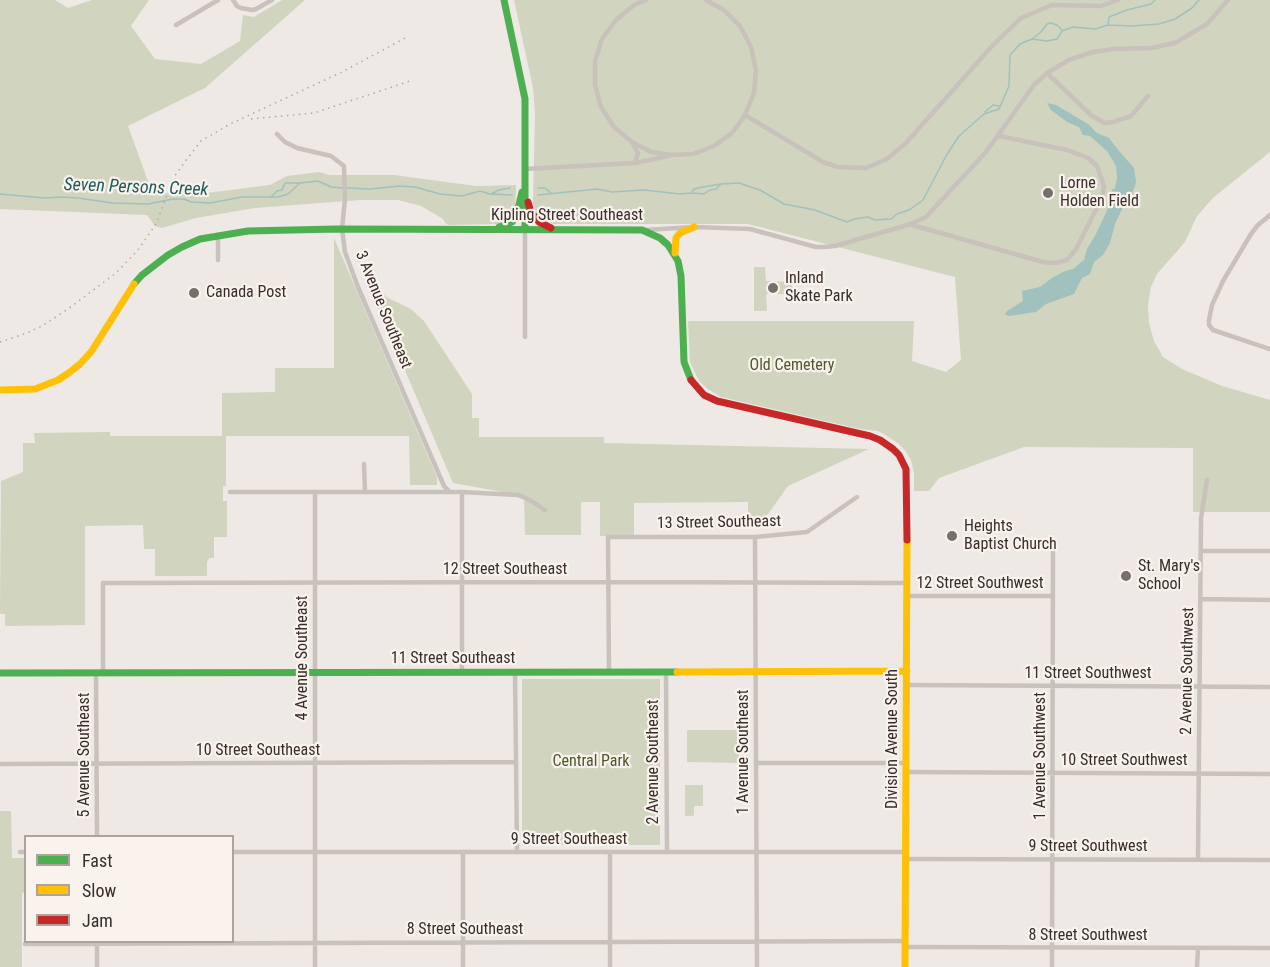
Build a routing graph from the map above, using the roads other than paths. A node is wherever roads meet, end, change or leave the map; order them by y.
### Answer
1 (218, 0) edge
2 (233, 0) edge
3 (272, 0) edge
4 (504, 0) edge
5 (646, 0) edge
6 (706, 0) edge
7 (1118, 0) edge
8 (1228, 0) edge
9 (176, 25) dead end
10 (1047, 73) junction
11 (1148, 96) dead end
12 (746, 115) junction
13 (277, 134) dead end
14 (999, 136) junction
15 (632, 142) junction
16 (671, 155) junction
17 (635, 163) junction
18 (525, 172) junction
19 (525, 192) junction
20 (1270, 215) edge
21 (926, 217) junction
22 (911, 224) junction
23 (694, 227) junction
24 (342, 229) junction
25 (927, 229) junction
26 (485, 230) junction
27 (525, 230) junction
28 (560, 230) junction
29 (634, 230) junction
30 (218, 235) junction
31 (675, 253) junction
32 (218, 260) dead end
33 (525, 337) dead end
34 (1270, 349) edge
35 (0, 390) edge
36 (364, 464) dead end
37 (1207, 480) dead end
38 (230, 492) dead end
39 (315, 492) junction
40 (365, 492) junction
41 (450, 492) junction
42 (462, 492) junction
43 (857, 497) dead end
44 (545, 510) dead end
45 (756, 537) junction
46 (1053, 545) dead end
47 (1201, 551) junction
48 (1270, 551) edge
49 (462, 582) junction
50 (608, 582) junction
51 (103, 583) joint
52 (315, 583) junction
53 (756, 583) junction
54 (907, 583) junction
55 (907, 596) junction
56 (1053, 596) junction
57 (1200, 599) junction
58 (1270, 600) edge
59 (907, 671) junction
60 (462, 672) junction
61 (515, 672) junction
62 (609, 672) junction
63 (666, 672) junction
64 (756, 672) junction
65 (0, 673) edge
66 (100, 673) junction
67 (315, 673) junction
68 (907, 685) junction
69 (1053, 686) junction
70 (1200, 686) junction
71 (1270, 687) edge
72 (315, 762) junction
73 (516, 762) junction
74 (756, 763) junction
75 (906, 763) junction
76 (0, 764) edge
77 (97, 764) junction
78 (906, 772) junction
79 (1053, 772) junction
80 (1199, 774) junction
81 (1270, 774) edge
82 (97, 835) edge
83 (234, 852) edge
84 (315, 852) junction
85 (463, 852) junction
86 (516, 852) junction
87 (610, 852) junction
88 (667, 852) junction
89 (757, 852) junction
90 (906, 855) junction
91 (1052, 859) junction
92 (1198, 860) junction
93 (1270, 860) edge
94 (463, 942) junction
95 (610, 942) junction
96 (757, 942) junction
97 (61, 943) edge
98 (97, 943) edge
99 (234, 943) edge
100 (315, 943) junction
101 (25, 944) dead end
102 (905, 944) junction
103 (1052, 948) junction
104 (1198, 948) junction
105 (1270, 948) edge
106 (97, 967) edge
107 (315, 967) edge
108 (463, 967) edge
109 (610, 967) edge
110 (757, 967) edge
111 (905, 967) edge
112 (1052, 967) edge
113 (1197, 967) edge

1 - 9 street
2 - 3 street
4 - 18 street
5 - 15 street
6 - 12 street
7 - 12 street
8 - 10 street
10 - 11 street
10 - 14 street
12 - 16 street
13 - 24 street, 3 Avenue Southeast
14 - 21 street
14 - 25 street
15 - 16 street
15 - 17 street
16 - 17 street
17 - 18 street
18 - 19 street
18 - 26 street
19 - 27 street
19 - 28 street
20 - 34 street
21 - 22 street, Kipling Street Southeast
21 - 25 street
22 - 23 street, Kipling Street Southeast
22 - 25 street
23 - 29 street, Kipling Street Southeast
23 - 31 street
24 - 26 street, Kipling Street Southeast
24 - 30 street, Kipling Street Southeast
24 - 41 street, 3 Avenue Southeast
26 - 27 street, Kipling Street Southeast
27 - 28 street, Kipling Street Southeast
27 - 33 street
28 - 29 street, Kipling Street Southeast
29 - 31 street
30 - 32 street
30 - 35 street, Kipling Street Southeast
31 - 54 street, Division Avenue South
36 - 40 street
37 - 47 street, 2 Avenue Southwest
38 - 39 street
39 - 40 street
39 - 52 street, 4 Avenue Southeast
40 - 41 street
41 - 42 street
42 - 44 street
42 - 49 street
43 - 45 street, 13 Street Southeast
45 - 50 street, 13 Street Southeast
45 - 53 street, 1 Avenue Southeast
46 - 56 street, 1 Avenue Southwest
47 - 48 street
47 - 57 street, 2 Avenue Southwest
49 - 50 street, 12 Street Southeast
49 - 52 street, 12 Street Southeast
49 - 60 street
50 - 53 street, 12 Street Southeast
50 - 62 street
51 - 52 street, 12 Street Southeast
51 - 66 street, 5 Avenue Southeast
52 - 67 street, 4 Avenue Southeast
53 - 54 street, 12 Street Southeast
53 - 64 street, 1 Avenue Southeast
54 - 55 street, Division Avenue South
55 - 56 street, 12 Street Southwest
55 - 59 street, Division Avenue South
56 - 69 street, 1 Avenue Southwest
57 - 58 street
57 - 70 street, 2 Avenue Southwest
59 - 64 street, 11 Street Southeast
59 - 68 street, Division Avenue South
60 - 61 street, 11 Street Southeast
60 - 67 street, 11 Street Southeast
61 - 62 street, 11 Street Southeast
61 - 73 street
62 - 63 street, 11 Street Southeast
63 - 64 street, 11 Street Southeast
63 - 88 street, 2 Avenue Southeast
64 - 74 street, 1 Avenue Southeast
65 - 66 street, 11 Street Southeast
66 - 67 street, 11 Street Southeast
66 - 77 street, 5 Avenue Southeast
67 - 72 street, 4 Avenue Southeast
68 - 69 street, 11 Street Southwest
68 - 75 street, Division Avenue South
69 - 70 street, 11 Street Southwest
69 - 79 street, 1 Avenue Southwest
70 - 71 street, 11 Street Southwest
70 - 80 street, 2 Avenue Southwest
72 - 73 street, 10 Street Southeast
72 - 77 street, 10 Street Southeast
72 - 84 street, 4 Avenue Southeast
73 - 86 street
74 - 75 street
74 - 89 street, 1 Avenue Southeast
75 - 78 street, Division Avenue South
76 - 77 street, 10 Street Southeast
77 - 82 street, 5 Avenue Southeast
78 - 79 street, 10 Street Southwest
78 - 90 street, Division Avenue South
79 - 80 street, 10 Street Southwest
79 - 91 street, 1 Avenue Southwest
80 - 81 street, 10 Street Southwest
80 - 92 street, 2 Avenue Southwest
83 - 84 street, 9 Street Southeast
84 - 85 street, 9 Street Southeast
84 - 100 street, 4 Avenue Southeast
85 - 86 street, 9 Street Southeast
85 - 94 street
86 - 87 street, 9 Street Southeast
87 - 88 street, 9 Street Southeast
87 - 95 street
88 - 89 street, 9 Street Southeast
89 - 90 street, 9 Street Southeast
89 - 96 street, 1 Avenue Southeast
90 - 91 street, 9 Street Southwest
90 - 102 street, Division Avenue South
91 - 92 street, 9 Street Southwest
91 - 103 street, 1 Avenue Southwest
92 - 93 street, 9 Street Southwest
94 - 95 street, 8 Street Southeast
94 - 100 street, 8 Street Southeast
94 - 108 street
95 - 96 street, 8 Street Southeast
95 - 109 street
96 - 102 street, 8 Street Southeast
96 - 110 street, 1 Avenue Southeast
97 - 101 street, 8 Street Southeast
98 - 106 street
99 - 100 street, 8 Street Southeast
100 - 107 street, 4 Avenue Southeast
102 - 103 street, 8 Street Southwest
102 - 111 street, Division Avenue South
103 - 104 street, 8 Street Southwest
103 - 112 street, 1 Avenue Southwest
104 - 105 street, 8 Street Southwest
104 - 113 street

